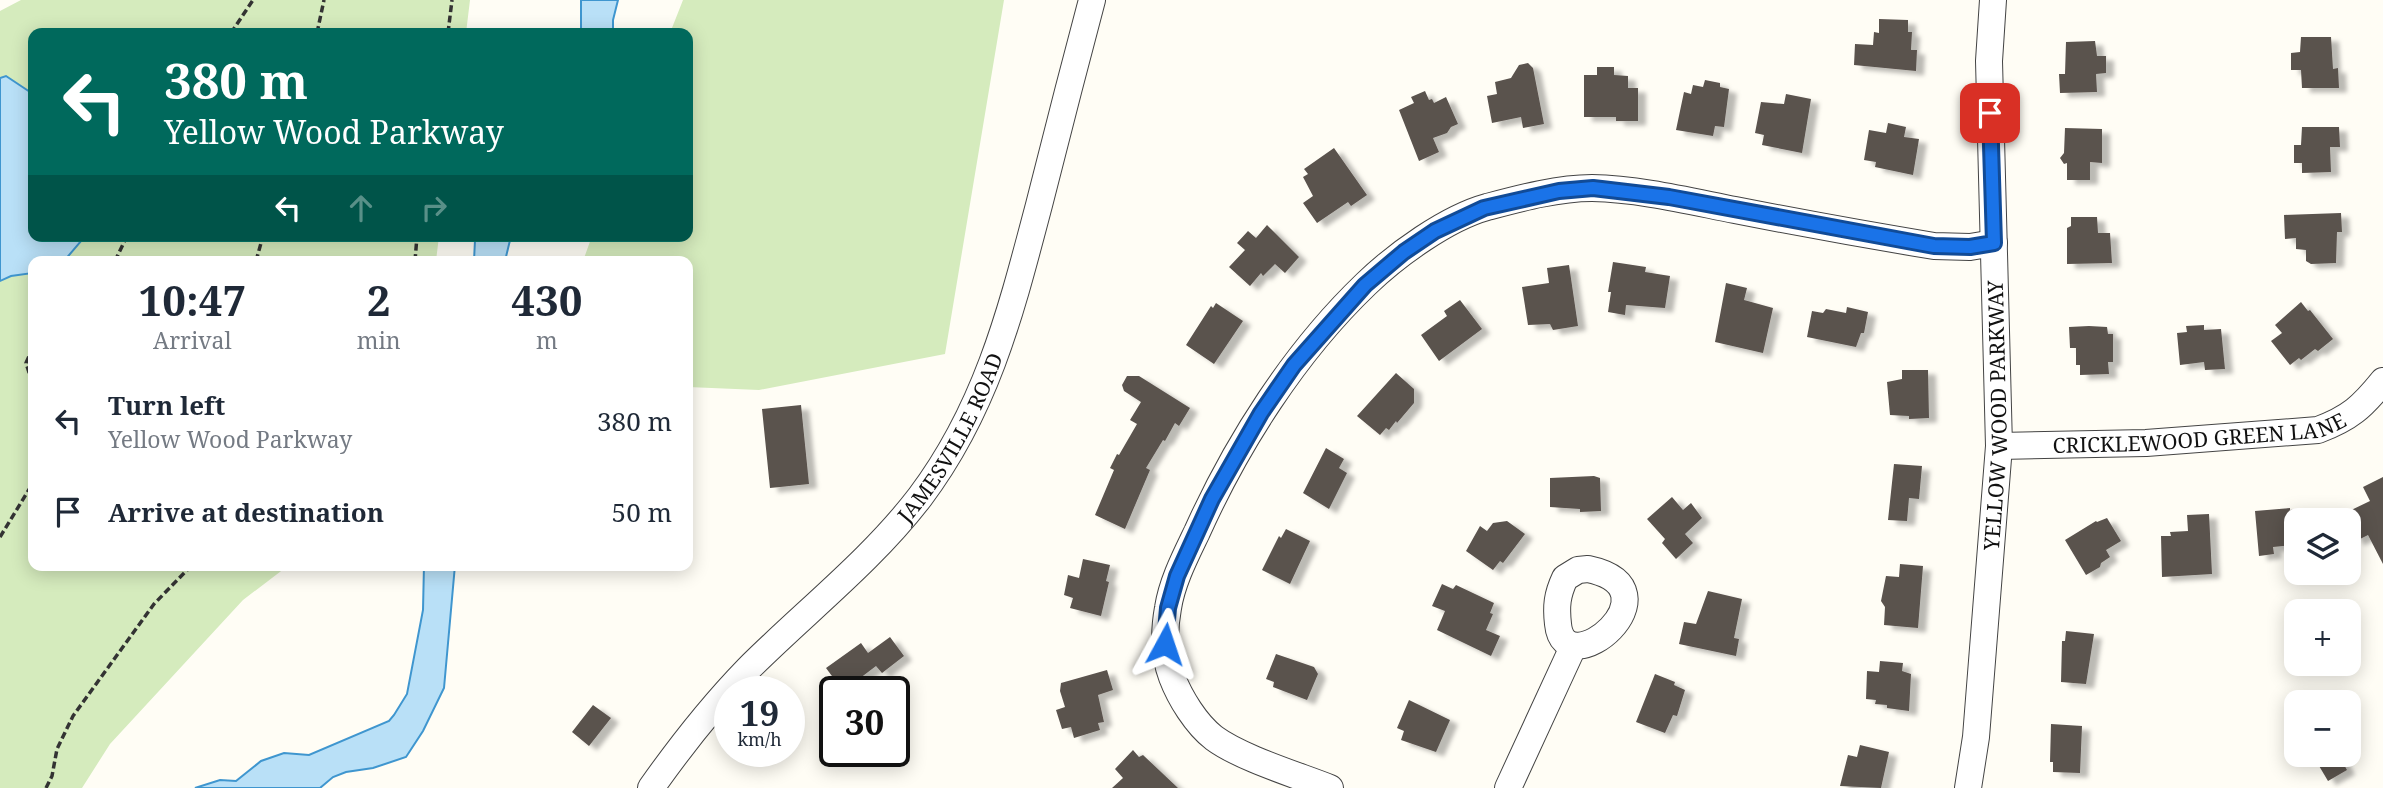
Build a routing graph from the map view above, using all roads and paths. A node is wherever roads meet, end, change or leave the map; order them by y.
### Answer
1 (253, 0) edge
2 (324, 0) edge
3 (452, 0) edge
4 (1092, 0) edge
5 (1993, 0) edge
6 (234, 28) edge
7 (318, 28) edge
8 (449, 28) edge
9 (1994, 243) junction
10 (2383, 381) edge
11 (1999, 446) junction
12 (28, 491) edge
13 (0, 537) edge
14 (186, 571) edge
15 (1573, 647) dead end
16 (46, 788) edge
17 (651, 788) edge
18 (1330, 788) edge
19 (1508, 788) edge
20 (1968, 788) edge

1 - 6 path
2 - 7 path
3 - 8 path
4 - 17 street, JAMESVILLE ROAD
5 - 9 street, YELLOW WOOD PARKWAY
9 - 11 street, YELLOW WOOD PARKWAY
9 - 18 street
10 - 11 street, CRICKLEWOOD GREEN LANE
11 - 20 street, YELLOW WOOD PARKWAY
12 - 13 path
14 - 16 path
15 - 19 street

